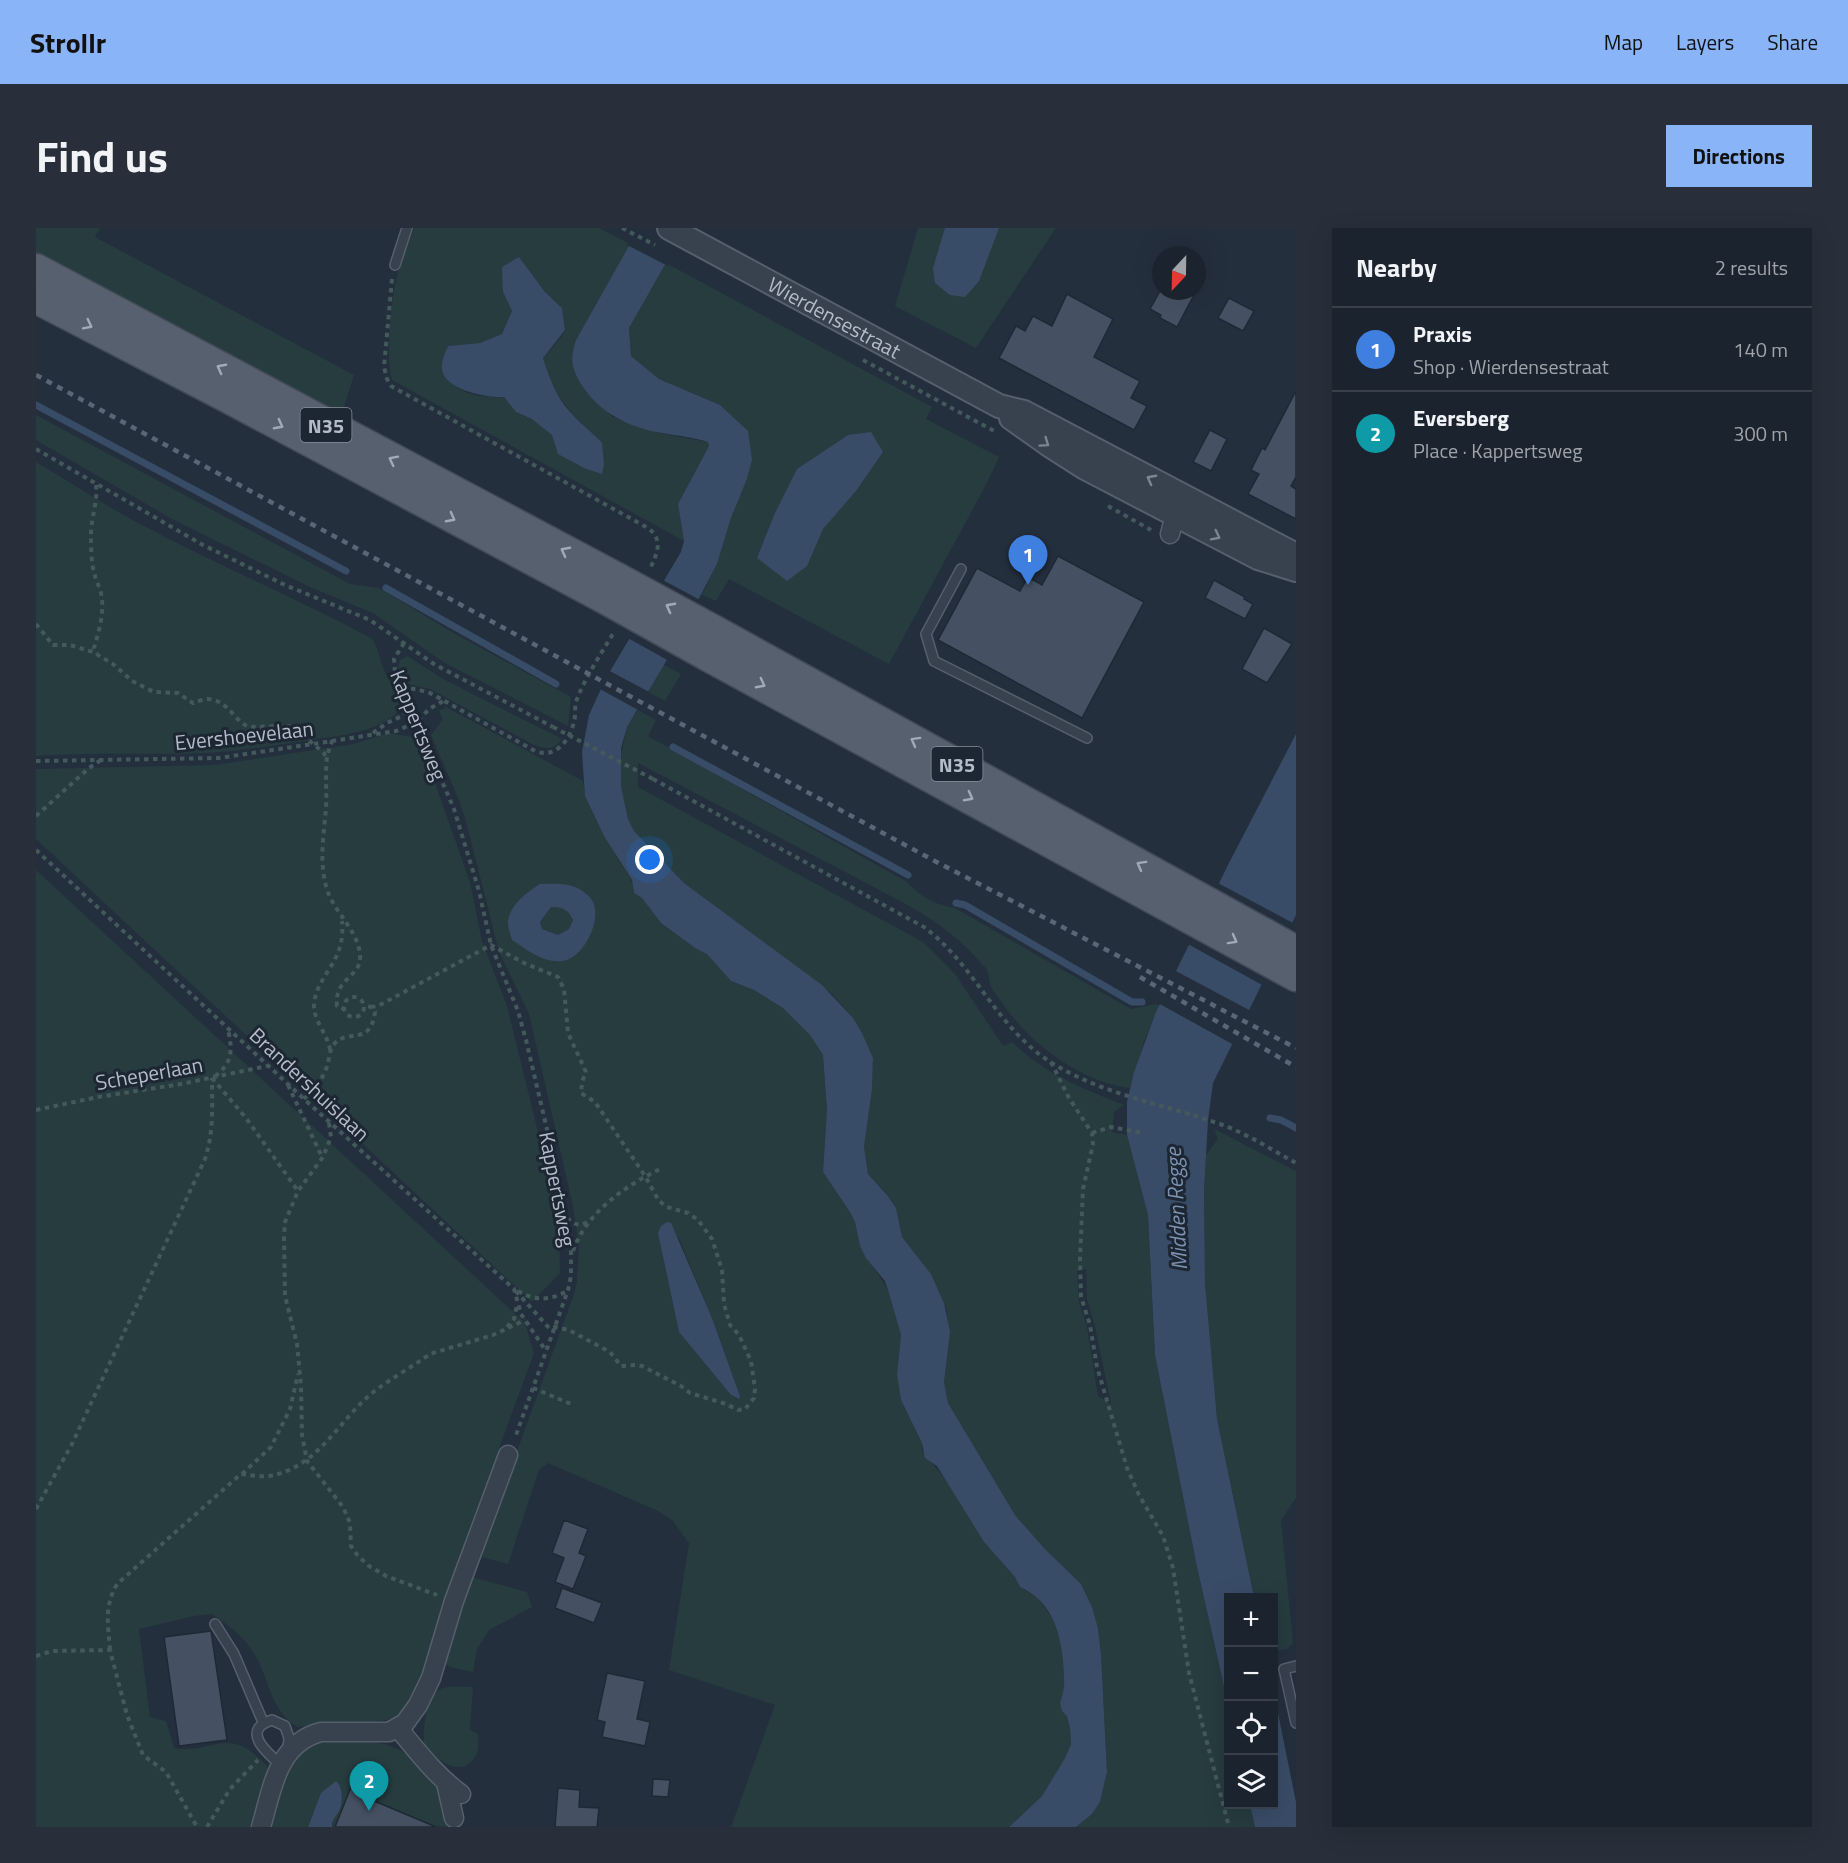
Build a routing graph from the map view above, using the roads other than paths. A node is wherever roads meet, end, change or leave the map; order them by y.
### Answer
1 (407, 228) edge
2 (669, 228) edge
3 (395, 265) road end
4 (36, 269) edge
5 (36, 298) edge
6 (1177, 516) junction
7 (1296, 555) edge
8 (961, 569) dead end
9 (1296, 570) edge
10 (612, 589) junction
11 (1087, 738) dead end
12 (1294, 966) edge
13 (508, 1455) road end
14 (215, 1624) dead end
15 (1296, 1666) edge
16 (263, 1722) junction
17 (1296, 1724) edge
18 (398, 1728) junction
19 (279, 1757) junction
20 (446, 1783) junction
21 (461, 1794) dead end
22 (454, 1818) dead end
23 (261, 1827) edge

1 - 3 lane
2 - 6 street, Wierdensestraat
10 -> 4 main road, N35
5 -> 10 main road, N35
6 - 7 street, Wierdensestraat
6 -> 9 street, Wierdensestraat
8 - 11 lane
10 - 12 main road, N35, bridge
13 - 18 street
14 - 16 lane
15 - 17 lane
16 - 19 lane
16 - 19 lane
18 - 19 street
18 - 20 street
19 - 23 street
20 - 21 street
20 - 22 street

